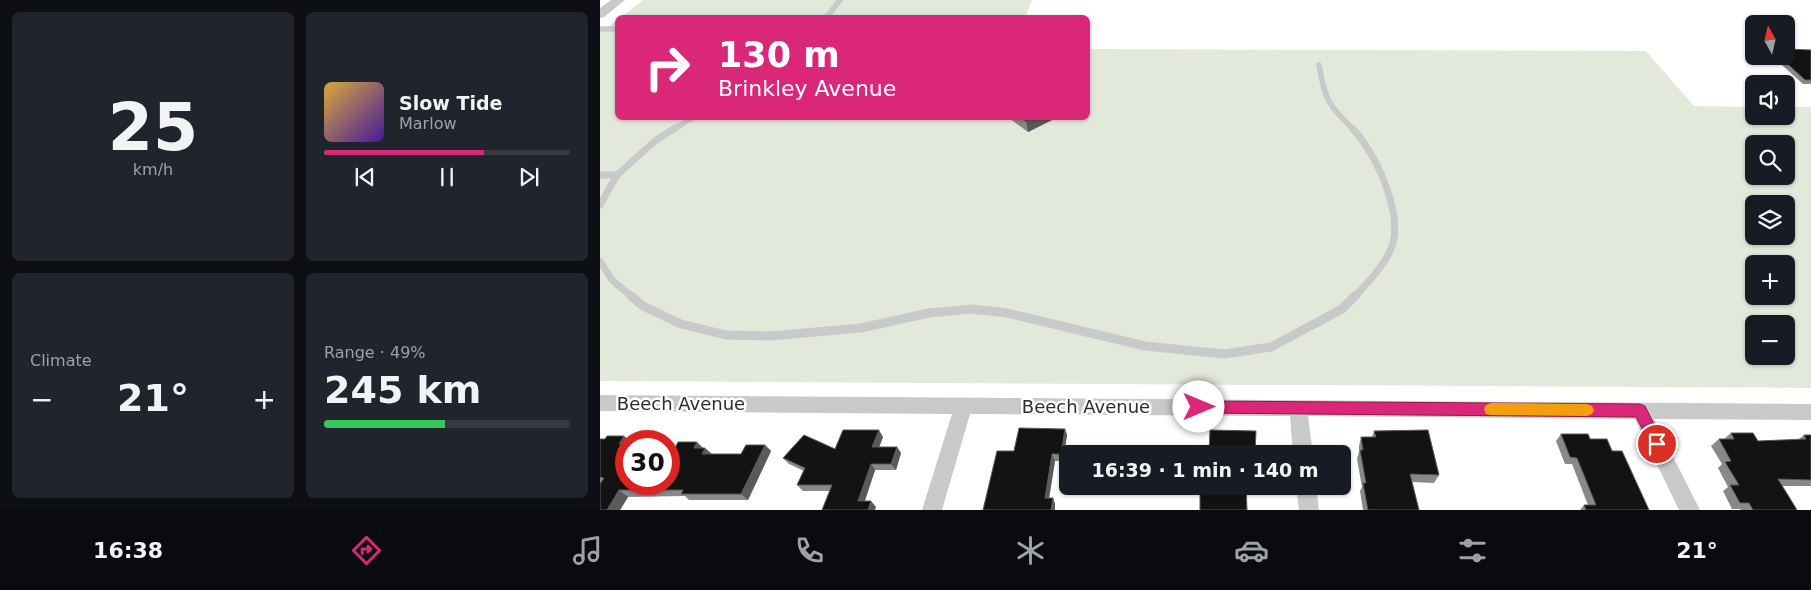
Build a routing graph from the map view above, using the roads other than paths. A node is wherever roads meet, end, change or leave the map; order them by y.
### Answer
1 (618, 0) edge
2 (840, 0) edge
3 (600, 14) edge
4 (828, 15) edge
5 (600, 29) edge
6 (615, 29) edge
7 (1319, 65) dead end
8 (689, 120) edge
9 (600, 175) edge
10 (617, 175) junction
11 (600, 205) edge
12 (600, 261) edge
13 (600, 403) edge
14 (963, 406) junction
15 (1298, 408) junction
16 (1640, 410) junction
17 (1811, 412) edge
18 (1302, 445) edge
19 (1307, 495) edge
20 (932, 510) edge
21 (1308, 510) edge
22 (1690, 510) edge

1 - 3 street
2 - 4 lane
5 - 6 lane
7 - 12 lane
8 - 10 lane
9 - 10 lane
10 - 11 lane
13 - 14 street, Beech Avenue
14 - 15 street, Beech Avenue
14 - 20 street
15 - 16 street, Beech Avenue
15 - 18 street
16 - 17 street, Beech Avenue
16 - 22 street
19 - 21 street

